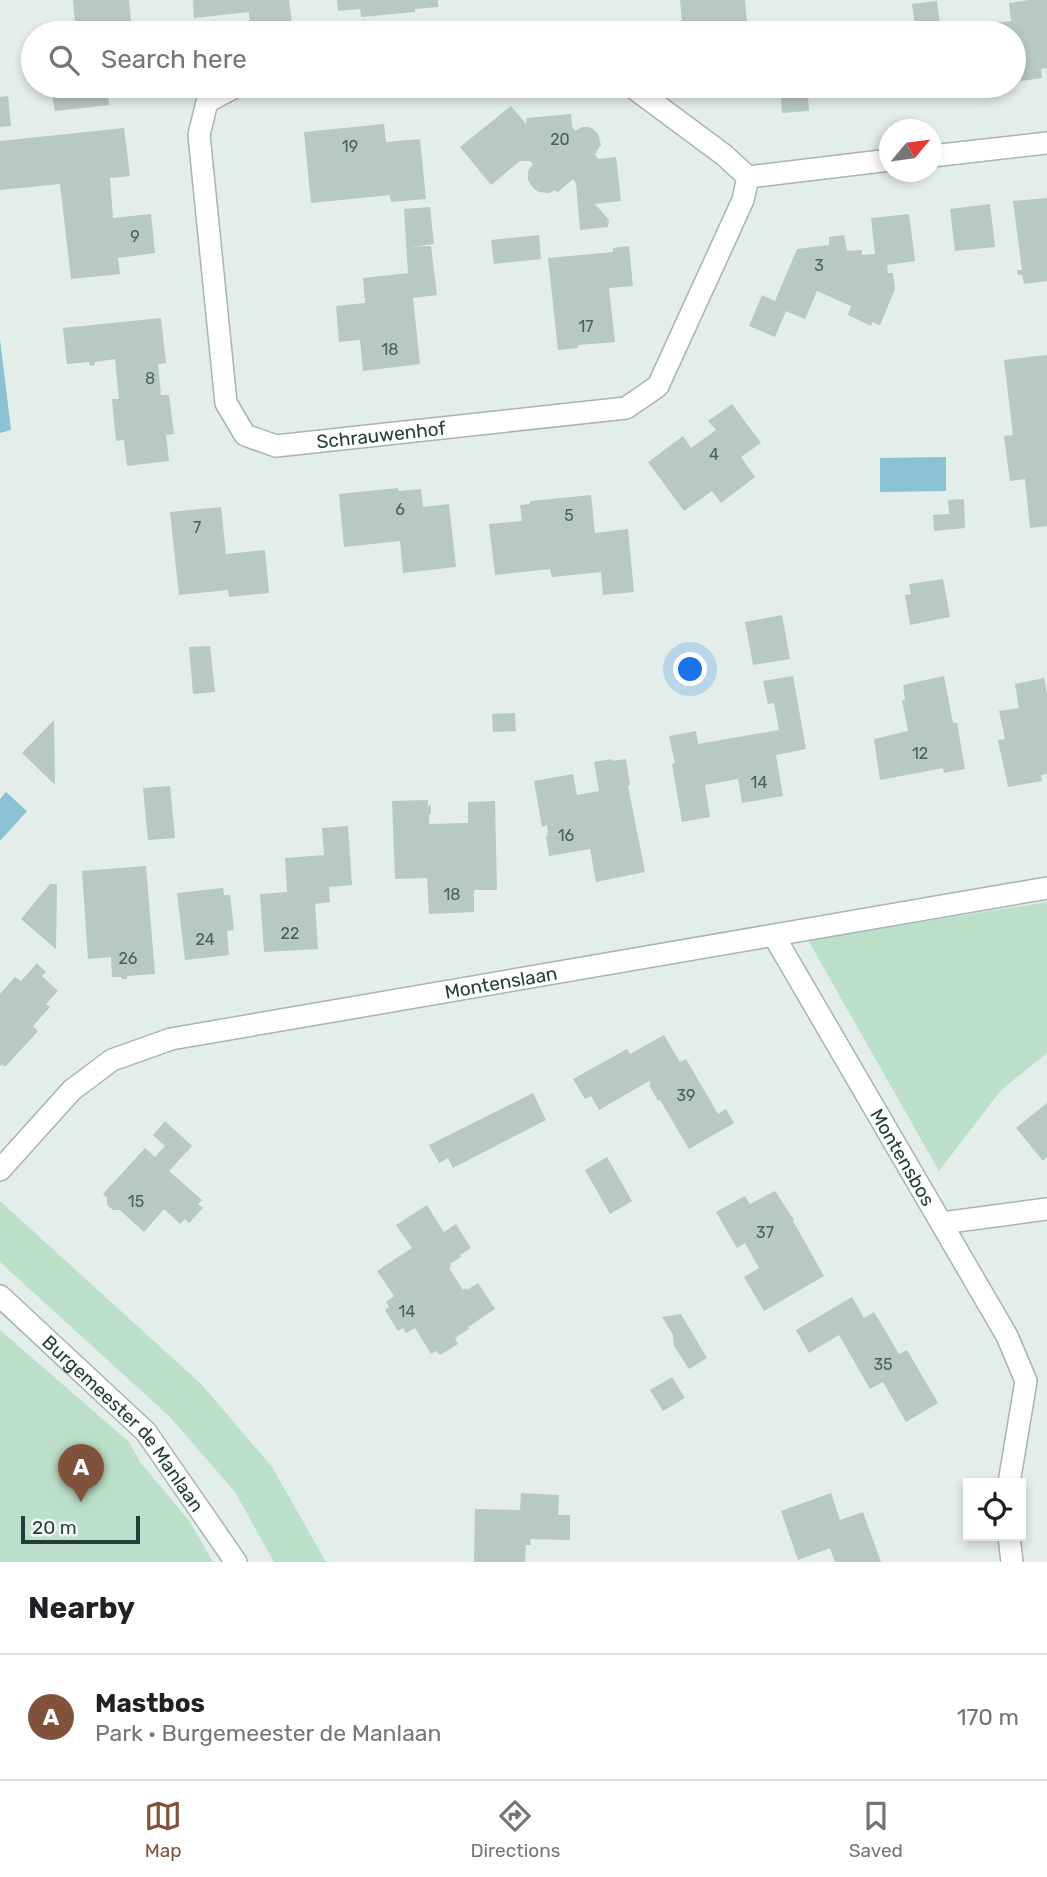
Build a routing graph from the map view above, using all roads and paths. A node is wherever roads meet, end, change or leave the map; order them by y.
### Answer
1 (214, 98) edge
2 (647, 98) edge
3 (1047, 143) edge
4 (942, 155) edge
5 (879, 161) edge
6 (748, 177) junction
7 (1047, 888) edge
8 (774, 936) junction
9 (0, 1170) edge
10 (1047, 1209) edge
11 (942, 1223) junction
12 (0, 1296) edge
13 (1037, 1382) edge
14 (1010, 1478) edge
15 (1010, 1541) edge
16 (236, 1562) edge
17 (1012, 1562) edge

1 - 6 street, Schrauwenhof
2 - 6 street
3 - 4 street
5 - 6 street
7 - 8 street, Montenslaan
8 - 9 street, Montenslaan
8 - 11 street, Montensbos
10 - 11 street
11 - 13 street, Montensbos
12 - 16 street, Burgemeester de Manlaan
13 - 14 street, Montensbos
15 - 17 street

